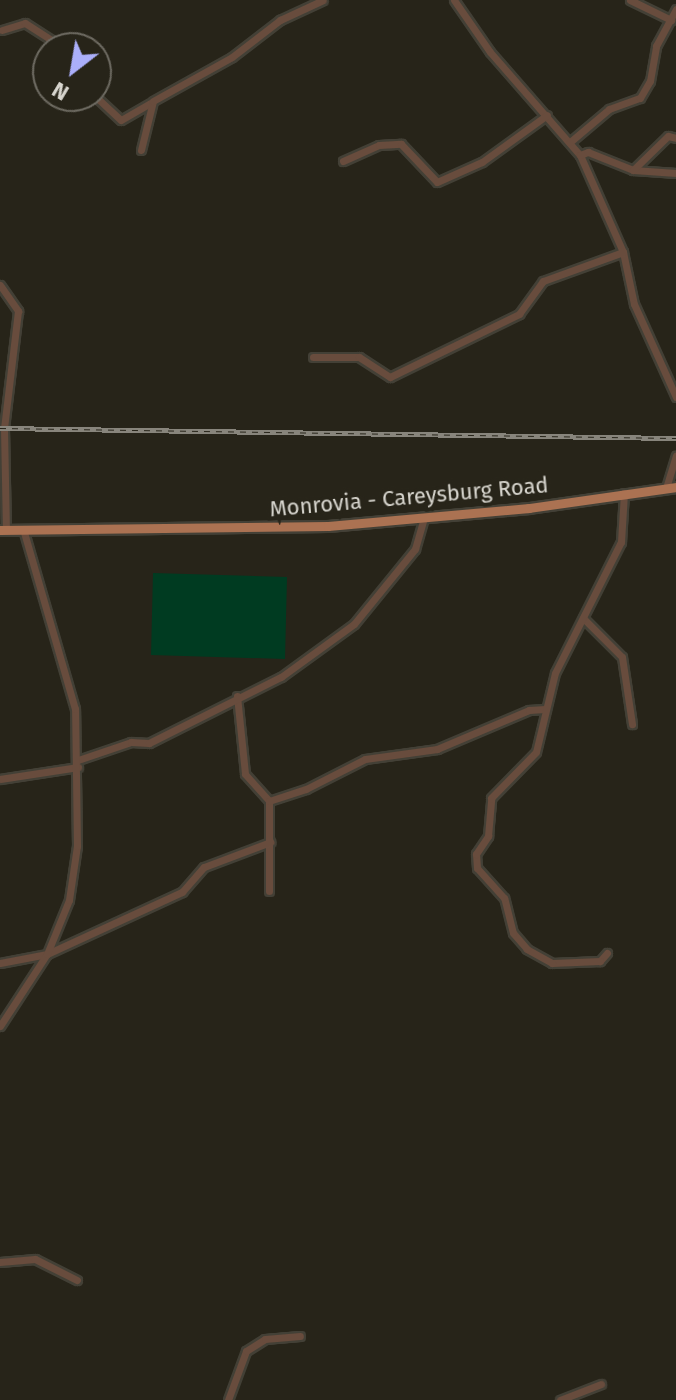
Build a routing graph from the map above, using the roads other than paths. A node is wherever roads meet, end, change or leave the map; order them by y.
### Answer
1 (323, 0) edge
2 (454, 0) edge
3 (630, 0) edge
4 (676, 9) edge
5 (671, 20) junction
6 (2, 30) dead end
7 (39, 32) edge
8 (153, 101) junction
9 (112, 112) edge
10 (547, 115) junction
11 (676, 138) edge
12 (570, 142) junction
13 (141, 150) dead end
14 (580, 155) junction
15 (343, 161) dead end
16 (633, 170) junction
17 (676, 173) edge
18 (623, 252) junction
19 (0, 285) edge
20 (313, 357) dead end
21 (676, 397) edge
22 (676, 455) edge
23 (671, 488) edge
24 (625, 491) junction
25 (424, 517) junction
26 (3, 529) edge
27 (23, 529) junction
28 (583, 618) junction
29 (237, 696) junction
30 (545, 709) junction
31 (632, 724) dead end
32 (78, 764) junction
33 (0, 779) edge
34 (269, 801) junction
35 (270, 842) junction
36 (269, 891) dead end
37 (607, 953) dead end
38 (47, 954) junction
39 (0, 963) edge
40 (0, 1026) edge
41 (0, 1262) edge
42 (77, 1280) dead end
43 (300, 1336) dead end
44 (601, 1384) dead end
45 (228, 1400) edge
46 (560, 1400) edge

1 - 8 street
2 - 10 street
3 - 5 street
4 - 5 street
5 - 12 street
6 - 7 street
8 - 9 street
8 - 13 street
10 - 12 street
10 - 15 street
11 - 16 street
12 - 14 street
14 - 16 street
14 - 18 street
16 - 17 street
18 - 20 street
18 - 21 street
19 - 26 street
22 - 23 street
23 - 24 main road, Monrovia - Careysburg Road
24 - 25 main road, Monrovia - Careysburg Road
24 - 28 street
25 - 27 main road, Monrovia - Careysburg Road
25 - 29 street
26 - 27 main road, Monrovia - Careysburg Road
27 - 32 street
28 - 30 street
28 - 31 street
29 - 32 street
29 - 34 street
30 - 34 street
30 - 37 street
32 - 33 street
32 - 38 street
34 - 35 street
35 - 36 street
35 - 38 street
38 - 39 street
38 - 40 street
41 - 42 street
43 - 45 street
44 - 46 street

